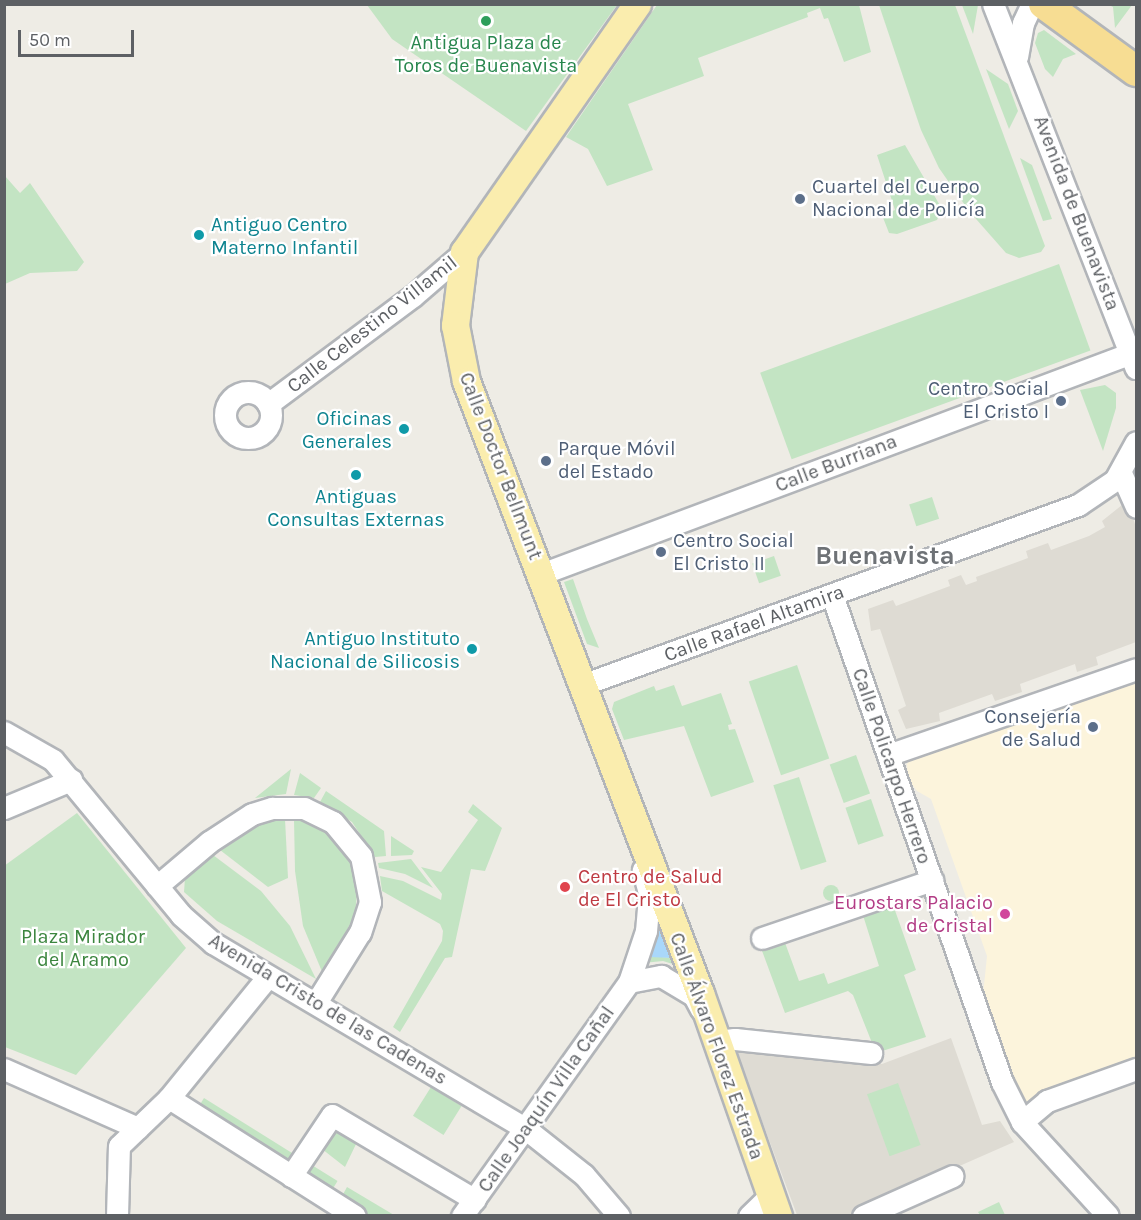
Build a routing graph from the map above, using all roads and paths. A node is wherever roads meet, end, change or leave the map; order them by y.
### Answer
1 (637, 4) edge
2 (993, 4) edge
3 (1032, 4) edge
4 (1044, 4) edge
5 (1017, 58) junction
6 (1137, 71) edge
7 (464, 252) junction
8 (1134, 360) edge
9 (268, 404) dead end
10 (1131, 457) edge
11 (1137, 507) edge
12 (541, 574) junction
13 (832, 595) junction
14 (1137, 669) edge
15 (582, 685) junction
16 (4, 732) edge
17 (888, 755) junction
18 (71, 780) junction
19 (4, 808) edge
20 (631, 814) junction
21 (932, 880) junction
22 (157, 886) junction
23 (762, 938) dead end
24 (268, 976) junction
25 (629, 982) junction
26 (317, 1001) junction
27 (711, 1030) junction
28 (871, 1053) dead end
29 (4, 1069) edge
30 (1137, 1069) edge
31 (169, 1098) junction
32 (1022, 1122) junction
33 (138, 1128) junction
34 (526, 1129) junction
35 (291, 1176) junction
36 (953, 1176) dead end
37 (774, 1205) edge
38 (468, 1208) edge
39 (117, 1215) edge
40 (356, 1215) edge
41 (619, 1215) edge
42 (749, 1215) edge
43 (862, 1215) edge
44 (1108, 1215) edge

1 - 7 main road, Calle Celestino Villamil
2 - 5 street, Avenida de Buenavista
3 - 5 street
4 - 6 highway
5 - 8 street, Avenida de Buenavista
7 - 9 street, Calle Celestino Villamil
7 - 12 main road, Calle Doctor Bellmunt
8 - 12 street, Calle Burriana
10 - 11 street, Calle Rafael Altamira
10 - 13 street, Calle Rafael Altamira
12 - 15 main road, Calle Álvaro Florez Estrada
13 - 15 street, Calle Rafael Altamira
13 - 17 street, Calle Policarpo Herrero
14 - 17 street
15 - 20 main road, Calle Álvaro Florez Estrada
16 - 18 street, Avenida Cristo de las Cadenas
17 - 21 street, Calle Policarpo Herrero
18 - 19 street
18 - 22 street, Avenida Cristo de las Cadenas
20 - 25 street, Calle Joaquín Villa Cañal
20 - 27 main road, Calle Álvaro Florez Estrada
21 - 23 street
21 - 32 street, Calle Policarpo Herrero
22 - 24 street, Avenida Cristo de las Cadenas
22 - 26 street
24 - 26 street, Avenida Cristo de las Cadenas
24 - 31 street
25 - 27 street
25 - 34 street, Calle Joaquín Villa Cañal
26 - 34 street, Avenida Cristo de las Cadenas
27 - 28 street
27 - 37 main road, Calle Álvaro Florez Estrada
29 - 33 street
30 - 32 street
31 - 33 street
31 - 35 street
32 - 44 street, Calle Policarpo Herrero
33 - 39 street
34 - 38 street, Calle Joaquín Villa Cañal
34 - 41 street, Avenida Cristo de las Cadenas
35 - 38 street
35 - 40 street
36 - 43 street
37 - 42 street

